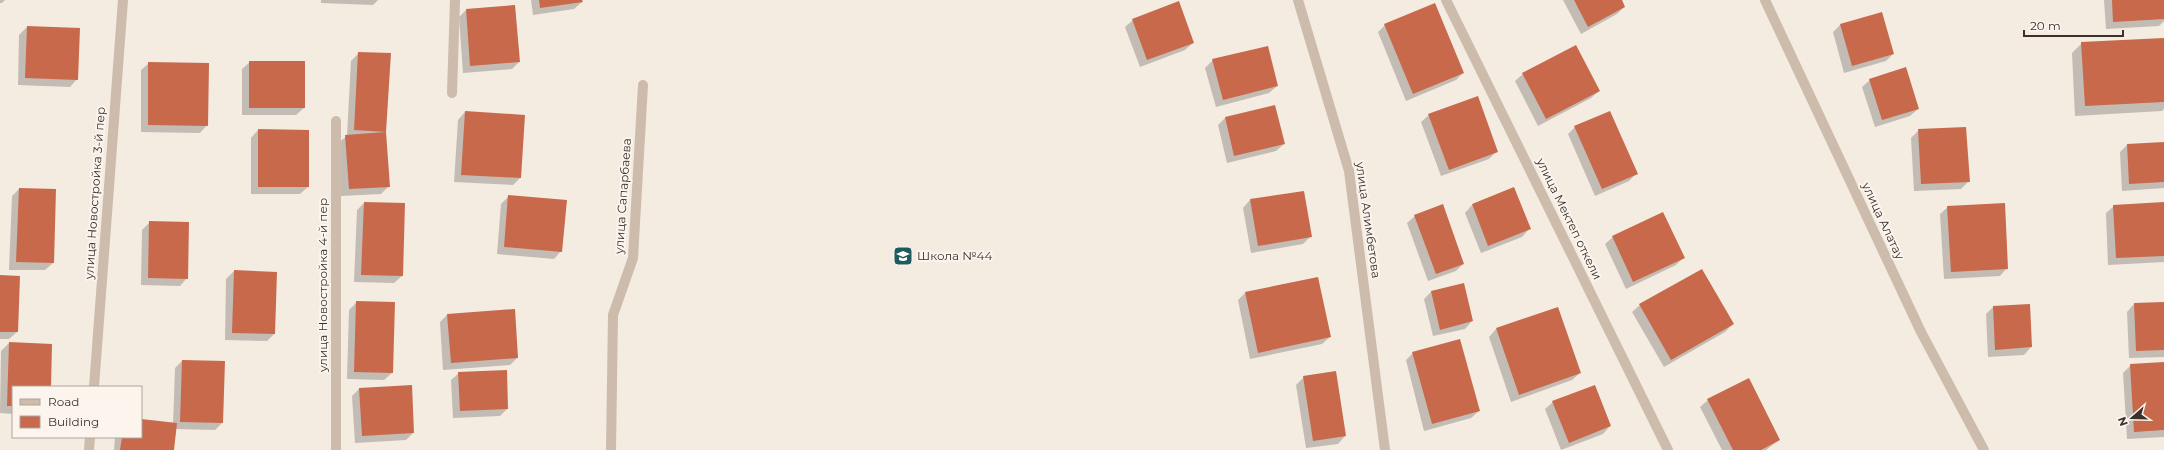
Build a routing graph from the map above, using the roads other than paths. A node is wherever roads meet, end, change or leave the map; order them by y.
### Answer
1 (123, 0) edge
2 (455, 0) edge
3 (1298, 0) edge
4 (1446, 0) edge
5 (1765, 0) edge
6 (643, 85) dead end
7 (452, 93) dead end
8 (336, 121) dead end
9 (94, 386) edge
10 (90, 438) edge
11 (89, 450) edge
12 (336, 450) edge
13 (611, 450) edge
14 (1385, 450) edge
15 (1668, 450) edge
16 (1984, 450) edge

1 - 9 street, улица Новостройка 3-й пер
2 - 7 street
3 - 14 street, улица Алимбетова
4 - 15 street, улица Мектеп откели
5 - 16 street, улица Алатау
6 - 13 street, улица Сапарбаева
8 - 12 street, улица Новостройка 4-й пер
10 - 11 street

